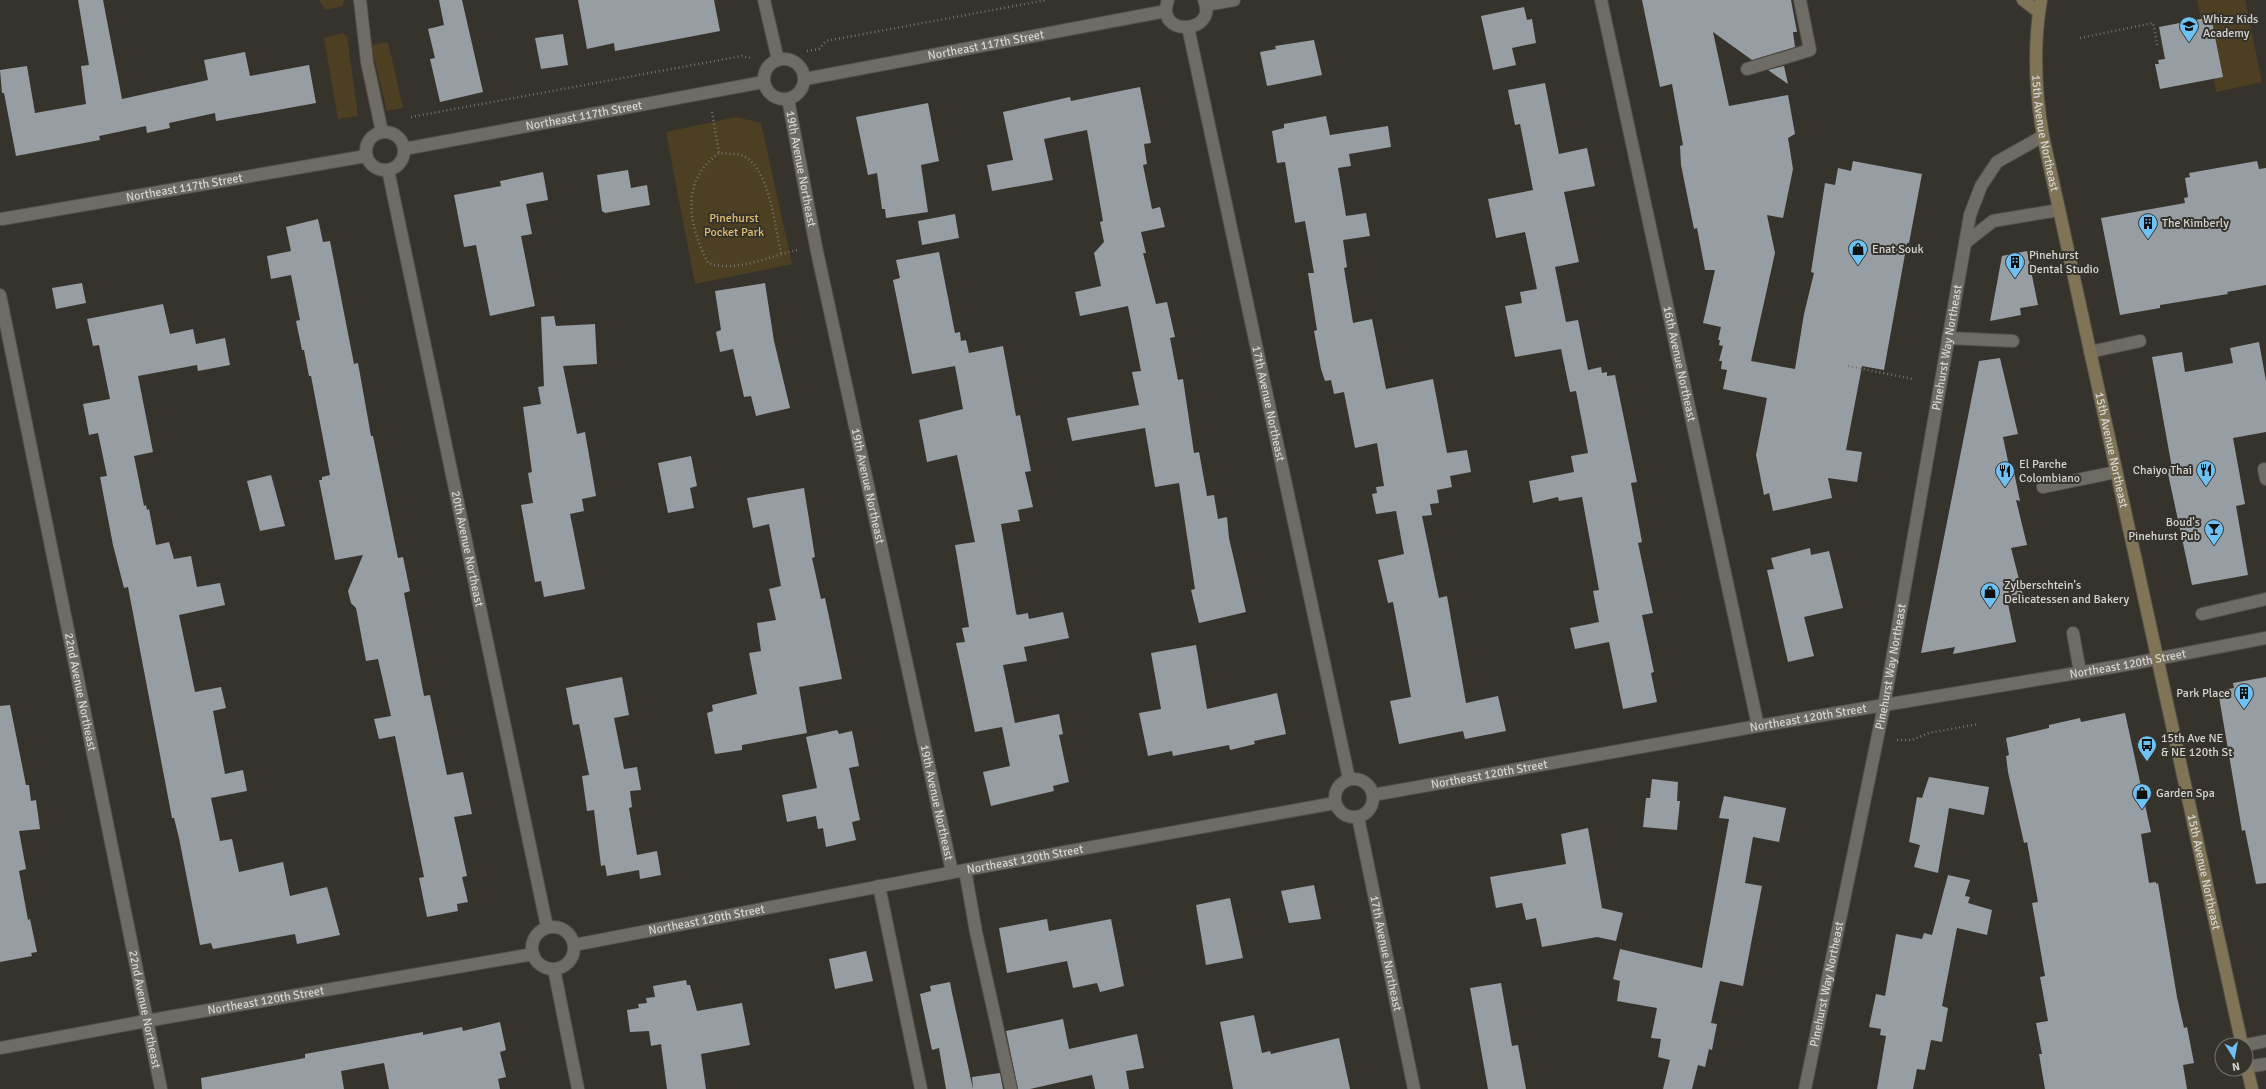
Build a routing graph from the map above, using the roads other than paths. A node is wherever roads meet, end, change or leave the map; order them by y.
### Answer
1 (360, 0) edge
2 (764, 0) edge
3 (1234, 0) edge
4 (1601, 0) edge
5 (1800, 0) edge
6 (2023, 0) edge
7 (1205, 3) edge
8 (1167, 6) edge
9 (2040, 6) edge
10 (1188, 28) junction
11 (778, 60) junction
12 (1747, 69) dead end
13 (805, 79) junction
14 (764, 82) junction
15 (788, 99) junction
16 (382, 132) junction
17 (2043, 136) junction
18 (404, 149) junction
19 (366, 156) junction
20 (388, 170) junction
21 (2059, 210) junction
22 (1, 220) edge
23 (1965, 242) junction
24 (0, 295) edge
25 (1948, 338) junction
26 (2014, 341) dead end
27 (2140, 341) dead end
28 (2090, 352) junction
29 (2116, 472) junction
30 (2043, 487) dead end
31 (2266, 599) edge
32 (2202, 614) dead end
33 (2073, 633) dead end
34 (2266, 638) edge
35 (2157, 658) junction
36 (2080, 672) junction
37 (1884, 706) junction
38 (1758, 726) junction
39 (1349, 779) junction
40 (1373, 795) junction
41 (1335, 802) junction
42 (1358, 817) junction
43 (965, 870) junction
44 (952, 872) junction
45 (879, 886) junction
46 (547, 927) junction
47 (574, 945) junction
48 (533, 954) junction
49 (554, 969) junction
50 (146, 1021) junction
51 (2240, 1037) edge
52 (2266, 1041) edge
53 (2254, 1043) edge
54 (0, 1048) edge
55 (2266, 1064) edge
56 (2254, 1065) edge
57 (2249, 1077) edge
58 (161, 1089) edge
59 (578, 1089) edge
60 (921, 1089) edge
61 (1011, 1089) edge
62 (1414, 1089) edge
63 (1805, 1089) edge
64 (2252, 1089) edge

1 - 16 street
2 - 11 street
3 - 7 street
4 - 38 street, 16th Avenue Northeast
5 - 12 street
6 - 9 main road, 15th Avenue Northeast
7 - 10 street
8 - 10 street
8 - 13 street, Northeast 117th Street
9 - 17 main road, 15th Avenue Northeast
10 - 39 street, 17th Avenue Northeast
11 - 13 street
11 - 14 street
13 - 15 street
14 - 15 street
14 - 18 street, Northeast 117th Street
15 - 44 street, 19th Avenue Northeast
16 - 18 street
16 - 19 street
17 - 21 main road, 15th Avenue Northeast
17 - 23 street, Pinehurst Way Northeast
18 - 20 street
19 - 20 street
19 - 22 street, Northeast 117th Street
20 - 46 street, 20th Avenue Northeast
21 - 23 street
21 - 28 main road, 15th Avenue Northeast
23 - 25 street, Pinehurst Way Northeast
24 - 50 street, 22nd Avenue Northeast
25 - 26 street
25 - 37 street, Pinehurst Way Northeast
27 - 28 street
28 - 29 main road, 15th Avenue Northeast
29 - 30 street
29 - 35 main road, 15th Avenue Northeast
31 - 32 street
33 - 36 street
34 - 35 street, Northeast 120th Street
35 - 36 street, Northeast 120th Street
35 - 51 main road, 15th Avenue Northeast
36 - 37 street, Northeast 120th Street
37 - 38 street, Northeast 120th Street
37 - 63 street, Pinehurst Way Northeast
38 - 40 street, Northeast 120th Street
39 - 40 street
39 - 41 street
40 - 42 street
41 - 42 street
41 - 43 street, Northeast 120th Street
42 - 62 street, 17th Avenue Northeast
43 - 44 street, Northeast 120th Street
43 - 61 street
44 - 45 street, Northeast 120th Street
45 - 47 street, Northeast 120th Street
45 - 60 street
46 - 47 street
46 - 48 street
47 - 49 street
48 - 49 street
48 - 50 street, Northeast 120th Street
49 - 59 street
50 - 54 street, Northeast 120th Street
50 - 58 street, 22nd Avenue Northeast
52 - 53 street
55 - 56 street
57 - 64 main road

